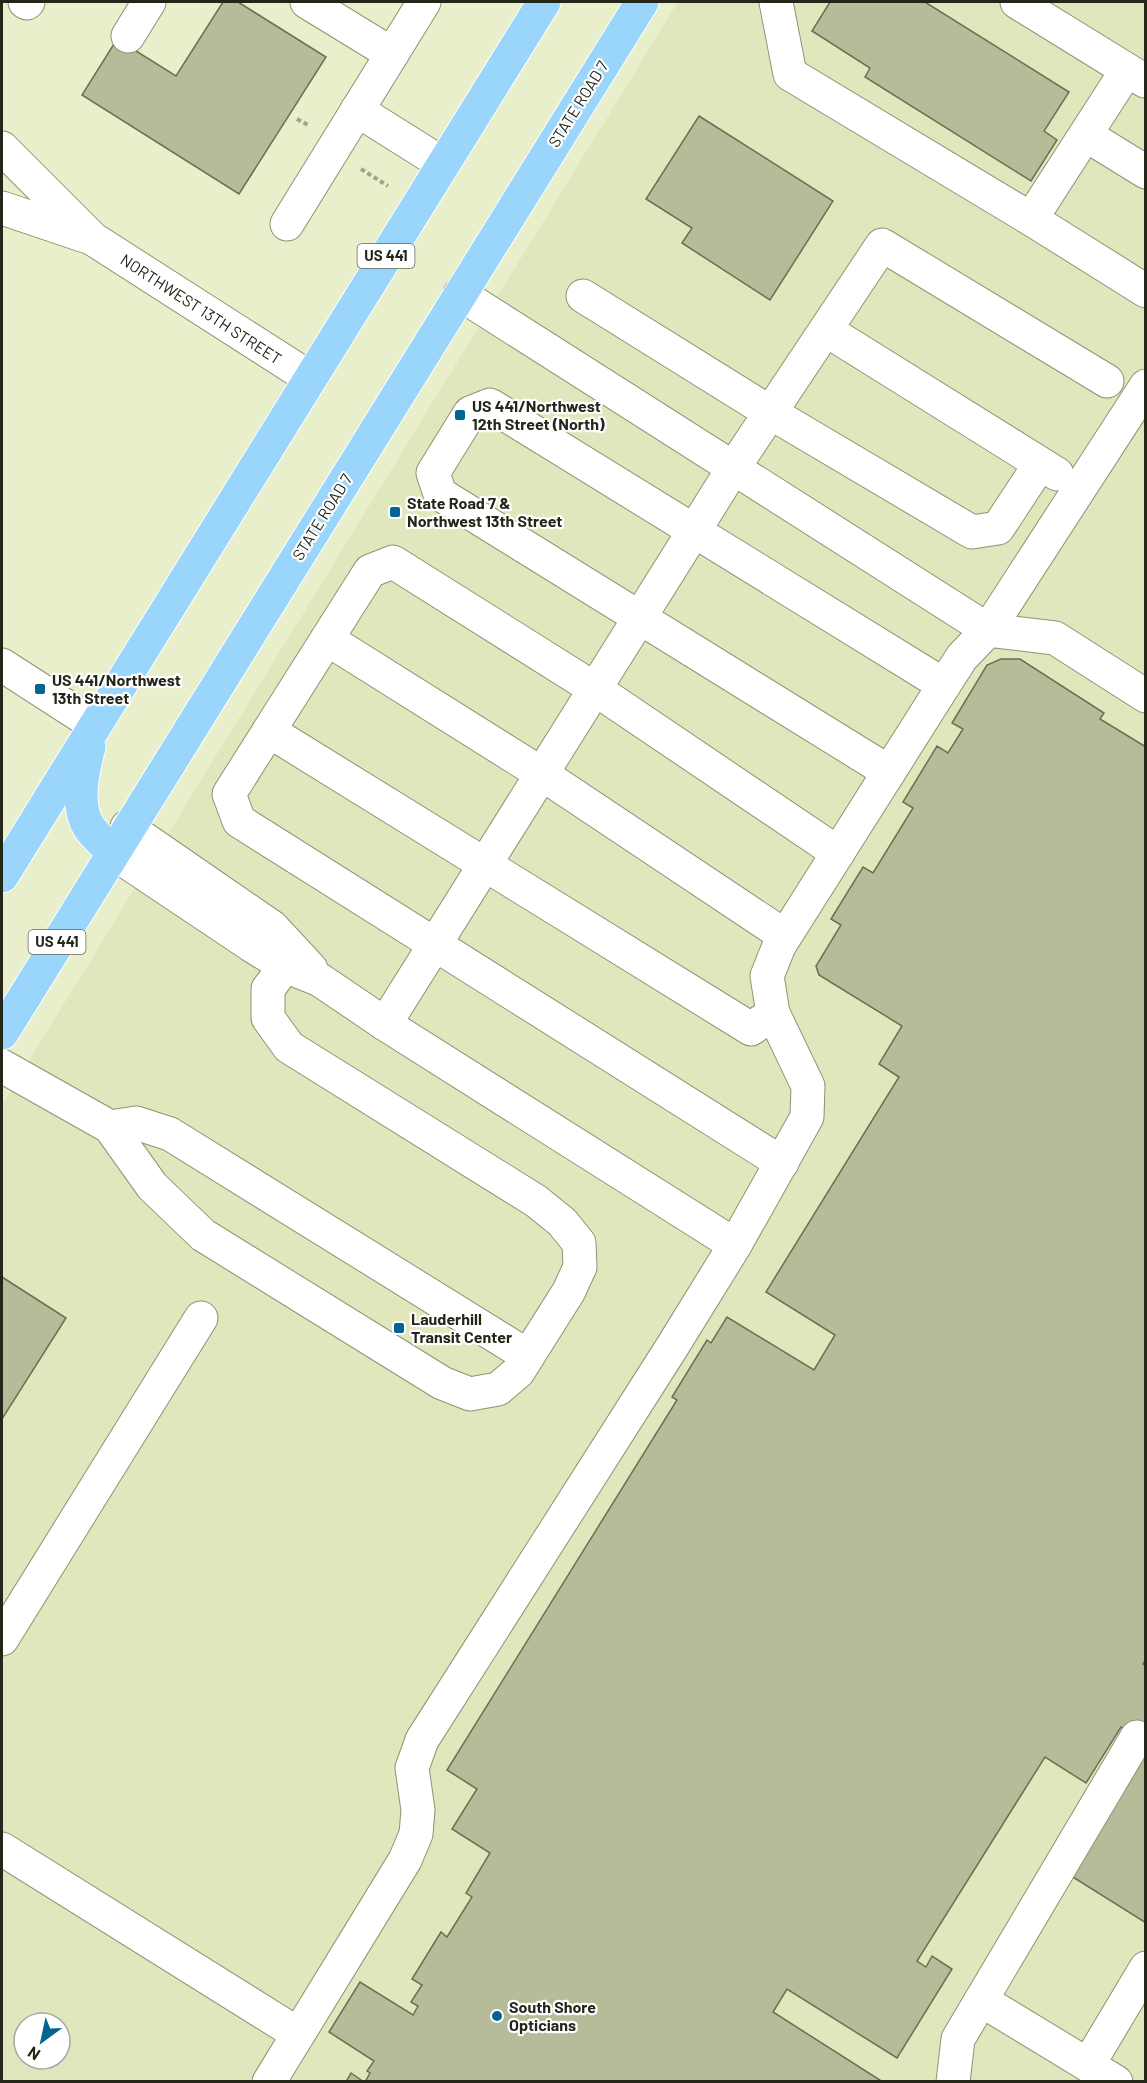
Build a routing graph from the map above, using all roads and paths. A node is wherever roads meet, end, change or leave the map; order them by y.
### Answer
1 (149, 2) edge
2 (307, 2) edge
3 (423, 2) edge
4 (544, 2) edge
5 (642, 2) edge
6 (776, 2) edge
7 (1017, 2) edge
8 (128, 36) dead end
9 (392, 54) junction
10 (1136, 76) edge
11 (357, 110) junction
12 (1086, 135) junction
13 (2, 148) edge
14 (443, 164) junction
15 (1146, 172) edge
16 (2, 208) edge
17 (1031, 219) junction
18 (287, 224) dead end
19 (93, 239) junction
20 (1146, 291) edge
21 (460, 294) junction
22 (583, 296) dead end
23 (826, 330) junction
24 (310, 378) junction
25 (1107, 381) dead end
26 (1146, 386) edge
27 (771, 413) junction
28 (1040, 464) junction
29 (734, 467) junction
30 (1079, 488) junction
31 (695, 531) junction
32 (640, 617) junction
33 (988, 630) junction
34 (327, 639) junction
35 (2, 665) edge
36 (944, 684) junction
37 (595, 689) junction
38 (1146, 696) edge
39 (95, 724) junction
40 (269, 731) junction
41 (889, 772) junction
42 (542, 774) junction
43 (120, 839) junction
44 (838, 853) junction
45 (485, 864) junction
46 (2, 876) edge
47 (786, 936) junction
48 (434, 945) junction
49 (285, 966) junction
50 (320, 980) junction
51 (773, 1013) junction
52 (385, 1024) junction
53 (2, 1032) edge
54 (2, 1066) edge
55 (110, 1126) junction
56 (782, 1162) junction
57 (735, 1245) junction
58 (201, 1318) dead end
59 (528, 1356) junction
60 (2, 1639) edge
61 (1137, 1737) dead end
62 (2, 1849) edge
63 (1146, 1968) edge
64 (981, 2000) junction
65 (298, 2034) junction
66 (1089, 2065) junction
67 (269, 2082) edge
68 (953, 2082) edge
69 (1116, 2082) edge

1 - 8 street
2 - 9 street
3 - 9 street
4 - 14 main road, US 441
5 - 21 main road, STATE ROAD 7 / US 441
6 - 17 street
7 - 10 street
9 - 11 street
10 - 12 street
11 - 14 street
11 - 18 street
12 - 15 street
12 - 17 street
13 - 19 street, NORTHWEST 13TH STREET
14 - 24 main road, US 441
16 - 19 street, NORTHWEST 13TH STREET
17 - 20 street
19 - 24 street, NORTHWEST 13TH STREET
21 - 29 street
21 - 43 main road, STATE ROAD 7 / US 441
22 - 27 street
23 - 25 street
23 - 27 street
23 - 28 street
24 - 39 main road, US 441
26 - 30 street
27 - 28 street
27 - 29 street
28 - 30 street
29 - 31 street
29 - 33 street
30 - 33 street
31 - 32 street
31 - 32 street
31 - 36 street
32 - 37 street
32 - 41 street
33 - 36 street
33 - 38 street
34 - 37 street
34 - 40 street
34 - 42 street
35 - 39 street
36 - 41 street
37 - 42 street
37 - 44 street
39 - 43 main road
39 - 46 main road, US 441
40 - 45 street
40 - 48 street
41 - 44 street
42 - 45 street
42 - 47 street
43 - 49 street
43 - 50 street
43 - 53 main road, STATE ROAD 7 / US 441
44 - 47 street
45 - 48 street
45 - 51 street
47 - 51 street
48 - 52 street
48 - 56 street
49 - 50 street
49 - 59 street
50 - 52 street
51 - 56 street
52 - 57 street
54 - 55 street
55 - 59 street
55 - 59 street
56 - 57 street
57 - 65 street
58 - 60 street
61 - 64 street
62 - 65 street
63 - 66 street
64 - 66 street
64 - 68 street
65 - 67 street
66 - 69 street

